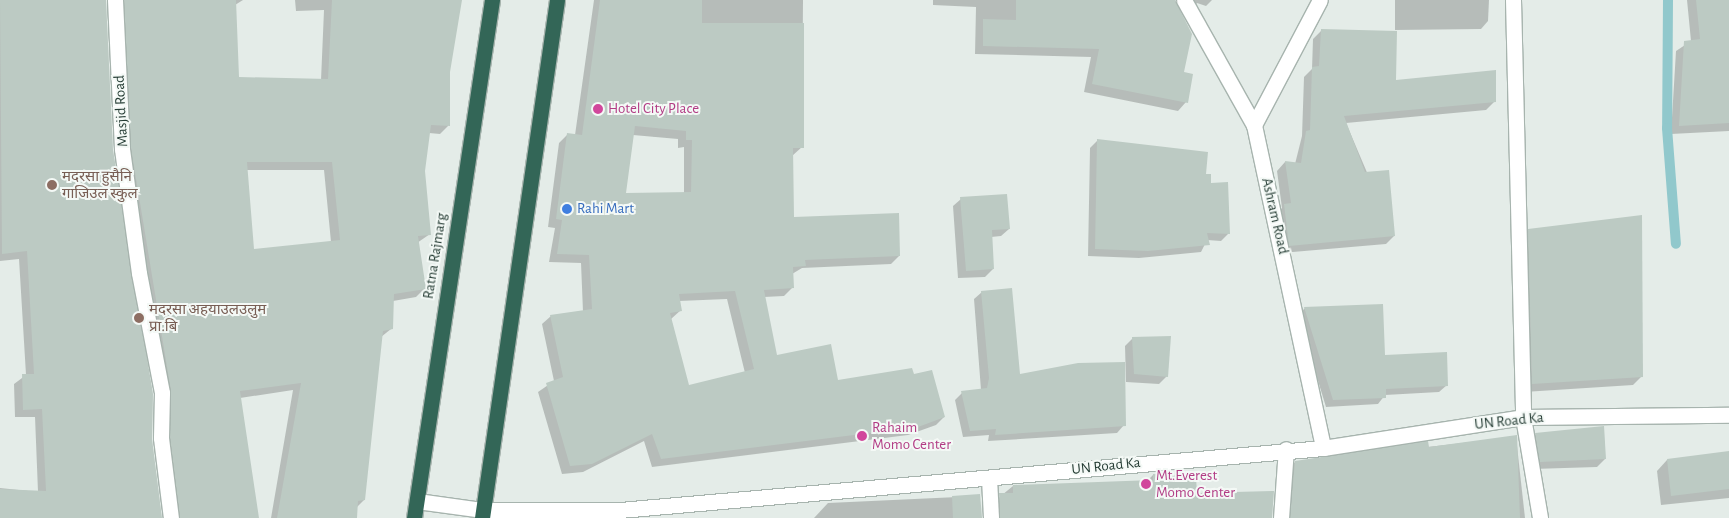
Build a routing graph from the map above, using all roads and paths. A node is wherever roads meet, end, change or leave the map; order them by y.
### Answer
1 (115, 0) edge
2 (492, 0) edge
3 (557, 0) edge
4 (1184, 0) edge
5 (1320, 0) edge
6 (1514, 0) edge
7 (1254, 125) junction
8 (1729, 415) edge
9 (1523, 417) junction
10 (1323, 448) junction
11 (1286, 449) junction
12 (990, 478) junction
13 (417, 501) junction
14 (482, 514) edge
15 (171, 518) edge
16 (414, 518) edge
17 (992, 518) edge
18 (1281, 518) edge
19 (1540, 518) edge

1 - 15 street, Masjid Road
2 - 13 highway, Ratna Rajmarg
3 - 14 highway
4 - 7 street, Ashram Road
5 - 7 street
6 - 9 street
7 - 10 street, Ashram Road
8 - 9 street, UN Road Ka
9 - 10 street, UN Road Ka
9 - 19 street
10 - 11 street, UN Road Ka
11 - 12 street, UN Road Ka
11 - 18 street
12 - 14 street, UN Road Ka
12 - 17 street
13 - 14 street, UN Road Ka
13 - 16 highway, Ratna Rajmarg

